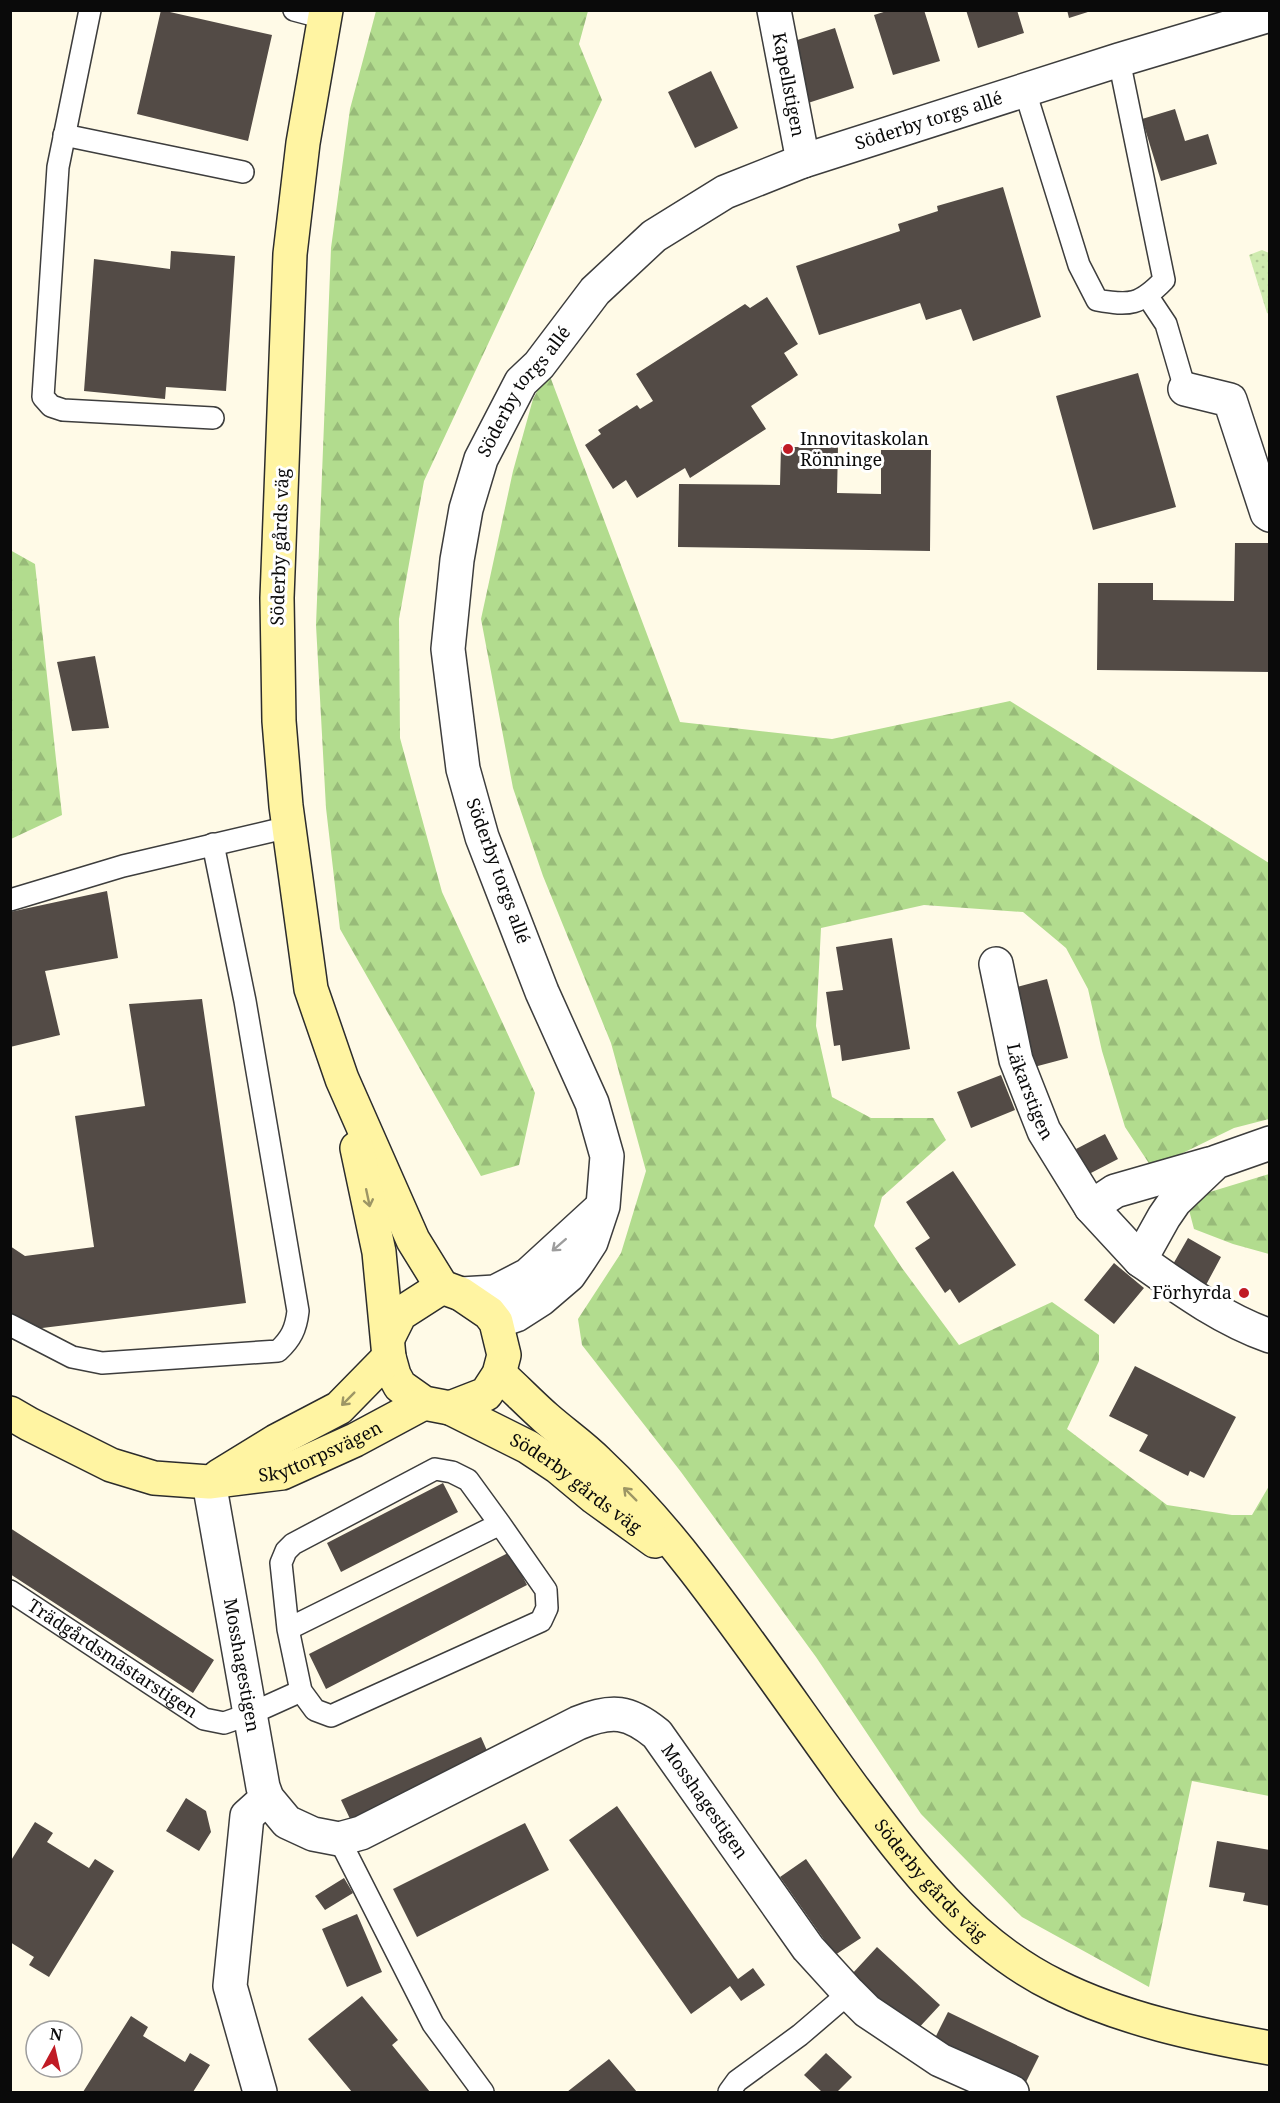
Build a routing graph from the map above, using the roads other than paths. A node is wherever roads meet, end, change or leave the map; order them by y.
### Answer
1 (90, 10) edge
2 (774, 10) edge
3 (315, 13) edge
4 (1269, 15) edge
5 (1119, 60) junction
6 (1025, 91) junction
7 (64, 135) junction
8 (803, 161) junction
9 (243, 172) dead end
10 (1148, 297) junction
11 (1185, 389) joint
12 (213, 418) dead end
13 (1269, 516) edge
14 (289, 827) junction
15 (213, 844) junction
16 (10, 900) edge
17 (996, 964) dead end
18 (342, 1079) junction
19 (1269, 1143) edge
20 (1216, 1162) junction
21 (603, 1206) junction
22 (1091, 1208) junction
23 (1140, 1260) junction
24 (452, 1290) junction
25 (496, 1322) junction
26 (10, 1325) edge
27 (1269, 1336) edge
28 (389, 1347) junction
29 (500, 1374) junction
30 (437, 1405) junction
31 (10, 1413) edge
32 (209, 1482) junction
33 (500, 1524) junction
34 (695, 1570) junction
35 (10, 1591) edge
36 (288, 1629) junction
37 (301, 1690) junction
38 (250, 1714) junction
39 (267, 1798) junction
40 (339, 1839) junction
41 (849, 1993) junction
42 (1269, 2049) edge
43 (260, 2092) edge
44 (483, 2092) edge
45 (729, 2092) edge
46 (1012, 2092) edge

1 - 7 lane
2 - 8 street, Kapellstigen
3 - 14 main road, Söderby gårds väg
4 - 5 street, Söderby torgs allé
5 - 6 street, Söderby torgs allé
5 - 10 lane
6 - 8 street, Söderby torgs allé
6 - 10 lane
7 - 9 lane
7 - 12 lane
8 - 21 street, Söderby torgs allé
10 - 11 lane
11 - 13 street
14 - 15 lane
14 - 18 main road, Söderby gårds väg
15 - 16 lane
15 - 26 lane
17 - 22 street, Läkarstigen
18 - 24 main road, Söderby gårds väg
18 -> 28 main road, Söderby gårds väg
19 - 20 street
20 - 22 street
20 - 23 street
21 -> 24 street
21 - 25 street, Söderby torgs allé
22 - 23 street, Läkarstigen
23 - 27 street, Läkarstigen
24 - 25 main road
24 - 28 main road
25 - 29 main road
28 - 30 main road
28 -> 32 main road, Skyttorpsvägen
29 - 30 main road
34 -> 29 main road, Söderby gårds väg
30 - 32 main road, Skyttorpsvägen
30 - 34 main road, Söderby gårds väg
31 - 32 main road, Skyttorpsvägen
32 - 38 street, Mosshagestigen
33 - 36 lane
33 - 36 lane
33 - 37 lane
34 - 42 main road, Söderby gårds väg
35 - 38 lane, Trädgårdsmästarstigen
36 - 37 lane
37 - 38 lane, Trädgårdsmästarstigen
38 - 39 street, Mosshagestigen
39 - 40 street, Mosshagestigen
39 - 43 street
40 - 41 street, Mosshagestigen
40 - 44 lane
41 - 45 lane
41 - 46 street, Mosshagestigen

